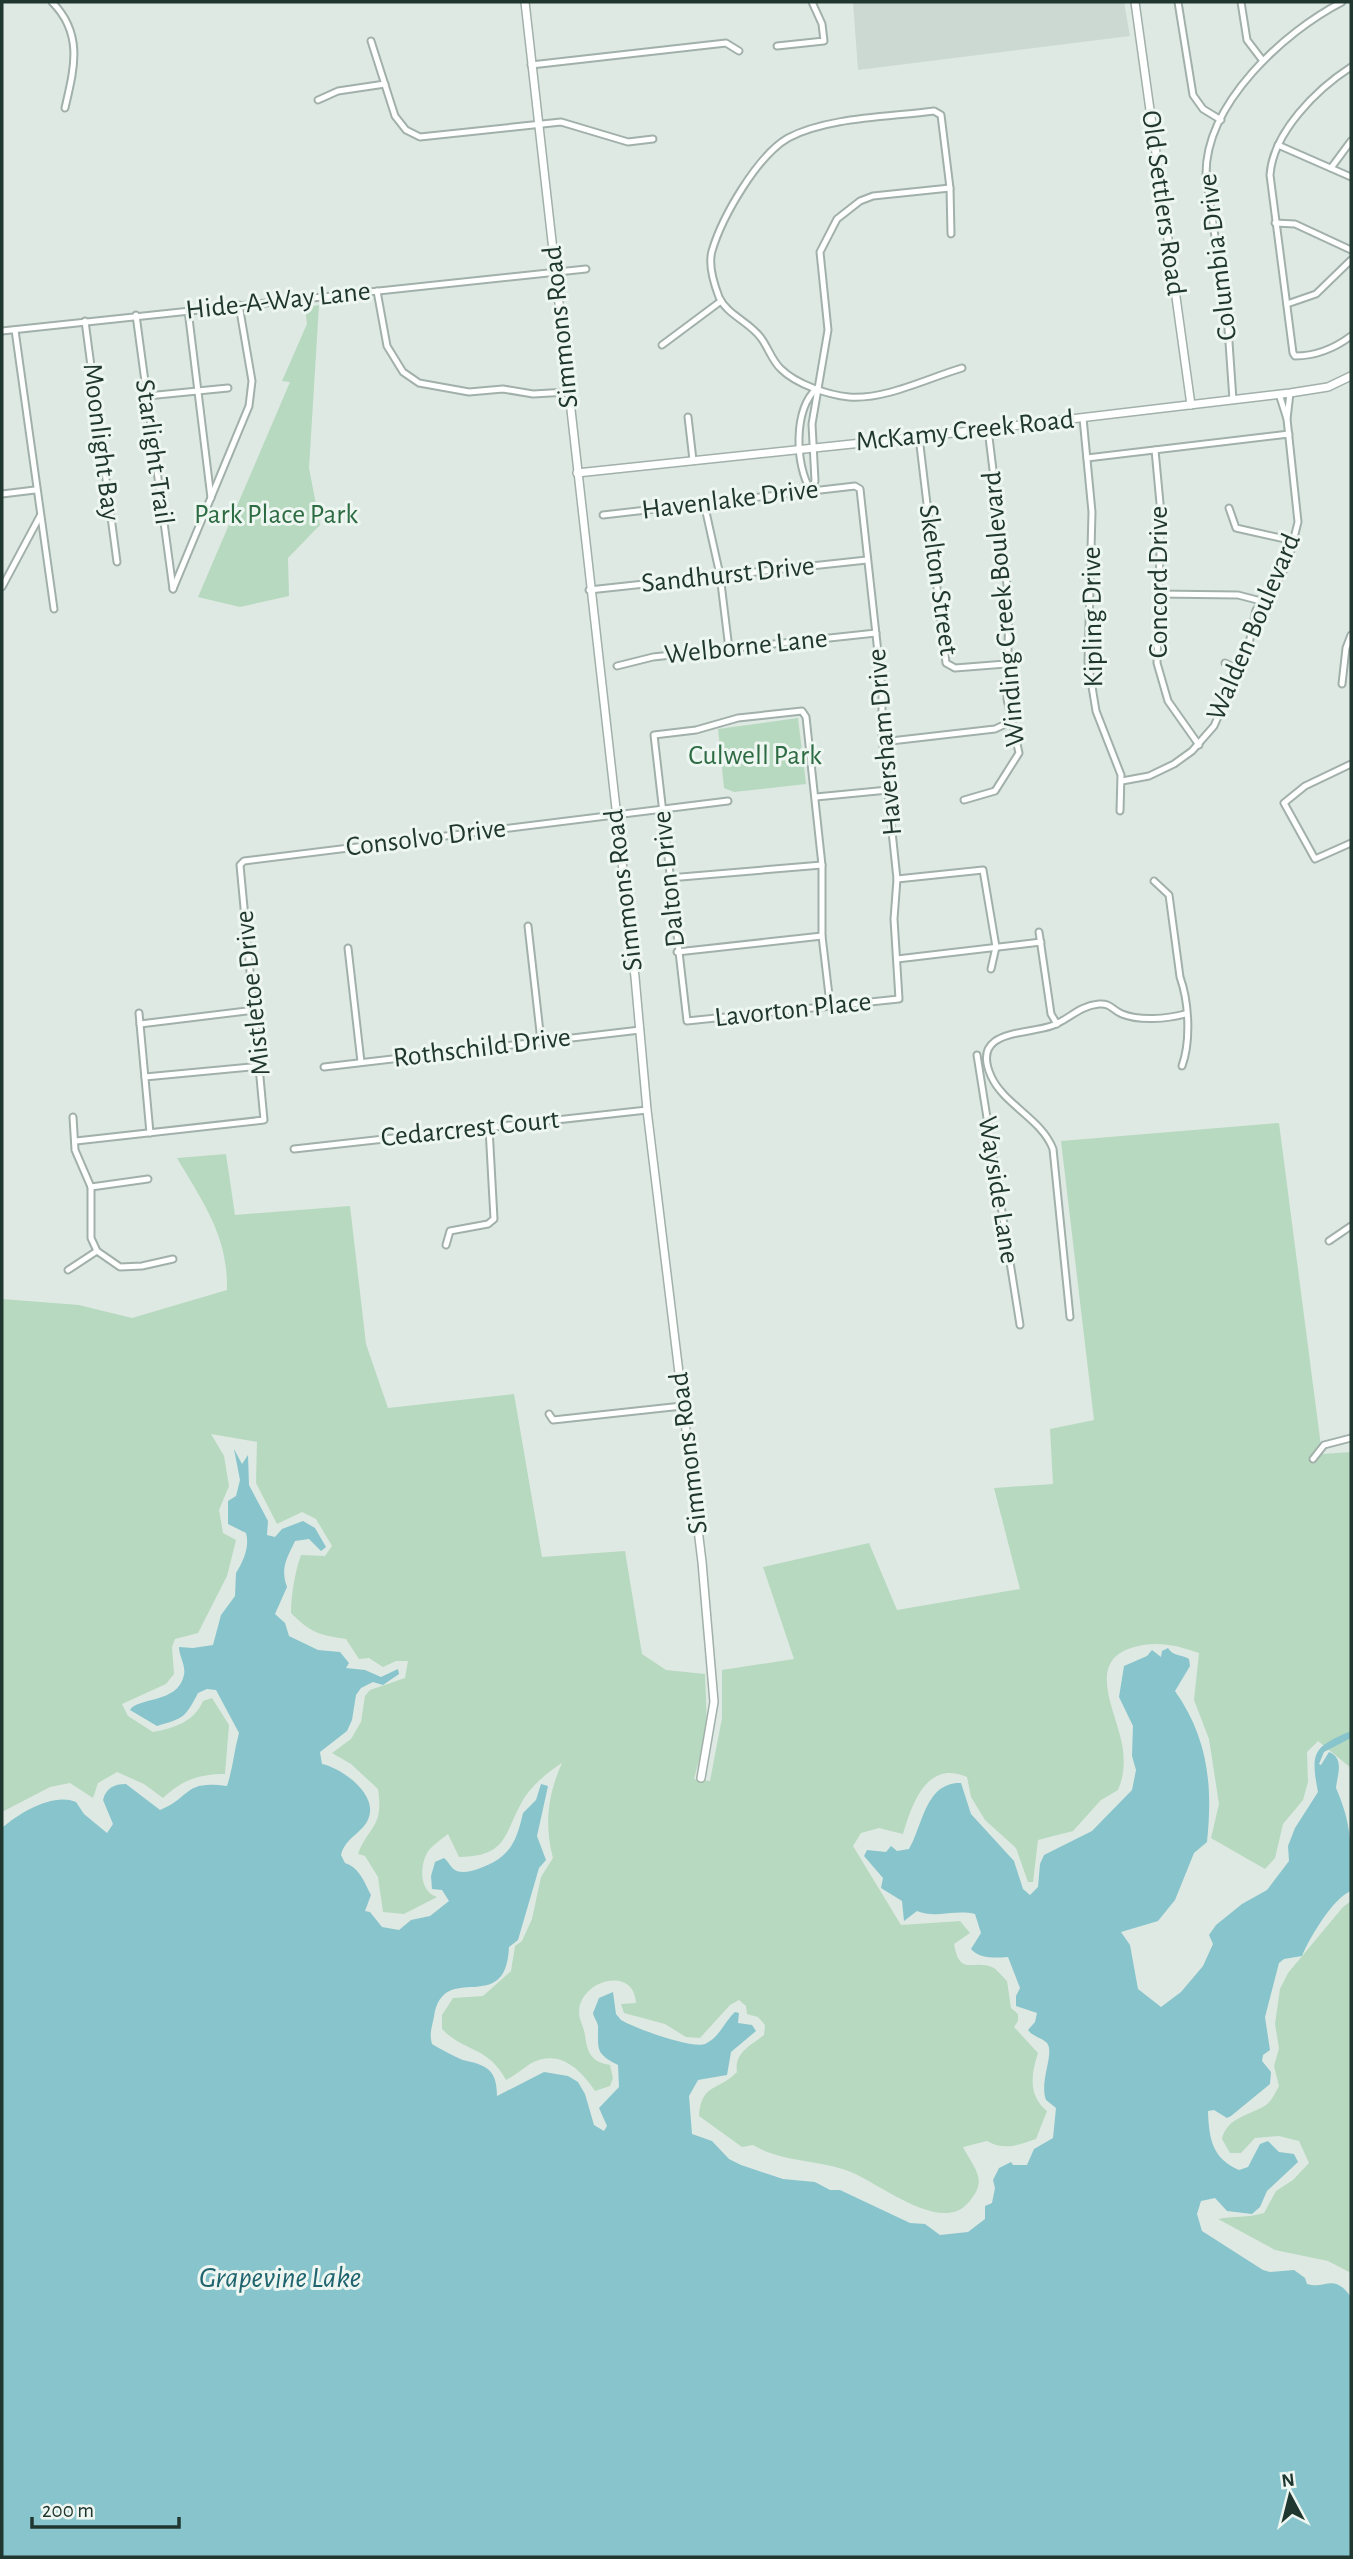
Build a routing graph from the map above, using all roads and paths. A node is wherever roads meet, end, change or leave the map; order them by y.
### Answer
1 (54, 2) edge
2 (525, 2) edge
3 (812, 2) edge
4 (1135, 2) edge
5 (1178, 2) edge
6 (1241, 2) edge
7 (1342, 2) edge
8 (371, 41) dead end
9 (776, 46) dead end
10 (739, 51) dead end
11 (1263, 61) junction
12 (531, 65) junction
13 (1351, 67) edge
14 (385, 85) junction
15 (318, 100) dead end
16 (65, 108) dead end
17 (1221, 120) junction
18 (538, 124) junction
19 (653, 139) dead end
20 (1351, 141) edge
21 (1278, 145) junction
22 (1331, 168) junction
23 (1351, 177) edge
24 (950, 188) junction
25 (1275, 223) junction
26 (951, 234) dead end
27 (1351, 250) edge
28 (1351, 260) edge
29 (586, 269) dead end
30 (555, 273) junction
31 (377, 291) junction
32 (721, 301) junction
33 (1287, 304) junction
34 (239, 305) junction
35 (188, 310) junction
36 (136, 316) junction
37 (85, 321) junction
38 (15, 330) junction
39 (2, 331) edge
40 (1351, 337) edge
41 (662, 345) dead end
42 (961, 368) dead end
43 (1351, 376) edge
44 (228, 387) dead end
45 (817, 388) junction
46 (198, 392) junction
47 (568, 392) junction
48 (1290, 393) junction
49 (1279, 394) junction
50 (147, 396) junction
51 (1233, 400) junction
52 (1191, 405) junction
53 (688, 417) dead end
54 (1083, 418) junction
55 (1287, 419) junction
56 (988, 429) junction
57 (1289, 434) junction
58 (919, 437) junction
59 (811, 447) junction
60 (800, 448) junction
61 (1154, 450) junction
62 (1087, 457) junction
63 (693, 460) junction
64 (577, 473) junction
65 (858, 486) joint
66 (35, 490) junction
67 (811, 491) junction
68 (2, 494) edge
69 (211, 501) junction
70 (704, 503) junction
71 (1229, 508) dead end
72 (40, 514) junction
73 (603, 515) dead end
74 (1294, 541) junction
75 (867, 560) junction
76 (117, 562) dead end
77 (720, 575) junction
78 (2, 587) edge
79 (589, 590) junction
80 (1158, 594) junction
81 (1262, 601) junction
82 (54, 609) dead end
83 (876, 633) junction
84 (1351, 635) edge
85 (729, 649) junction
86 (1224, 663) dead end
87 (1006, 664) junction
88 (617, 666) dead end
89 (1239, 670) junction
90 (1342, 684) dead end
91 (1012, 721) junction
92 (882, 742) junction
93 (1199, 745) junction
94 (1351, 764) edge
95 (1122, 781) junction
96 (888, 790) junction
97 (816, 797) junction
98 (964, 800) dead end
99 (729, 801) dead end
100 (661, 809) junction
101 (1120, 811) dead end
102 (615, 815) junction
103 (1351, 843) edge
104 (240, 865) joint
105 (822, 865) junction
106 (669, 878) junction
107 (897, 879) junction
108 (1154, 881) dead end
109 (528, 926) dead end
110 (1039, 932) dead end
111 (822, 936) junction
112 (1041, 942) junction
113 (996, 947) junction
114 (348, 948) dead end
115 (677, 951) junction
116 (897, 959) junction
117 (991, 970) dead end
118 (899, 999) joint
119 (830, 1004) junction
120 (256, 1010) junction
121 (139, 1013) dead end
122 (1185, 1014) junction
123 (687, 1021) joint
124 (140, 1024) junction
125 (1057, 1024) junction
126 (640, 1030) junction
127 (541, 1041) junction
128 (977, 1055) dead end
129 (360, 1062) junction
130 (261, 1066) junction
131 (1182, 1066) dead end
132 (324, 1067) dead end
133 (145, 1077) junction
134 (647, 1110) junction
135 (73, 1117) dead end
136 (489, 1128) junction
137 (150, 1133) junction
138 (76, 1141) junction
139 (294, 1149) dead end
140 (148, 1179) dead end
141 (90, 1187) junction
142 (1351, 1226) edge
143 (1329, 1241) dead end
144 (446, 1245) dead end
145 (97, 1251) junction
146 (173, 1259) dead end
147 (68, 1270) dead end
148 (1070, 1317) dead end
149 (1020, 1325) dead end
150 (682, 1406) junction
151 (549, 1414) dead end
152 (1351, 1438) edge
153 (1313, 1459) dead end
154 (701, 1778) dead end

1 - 16 street
2 - 12 street, Simmons Road
3 - 9 street
4 - 52 street, Old Settlers Road
5 - 17 street
6 - 11 street
7 - 11 street, Columbia Drive
8 - 14 street
10 - 12 street
11 - 17 street, Columbia Drive
12 - 18 street, Simmons Road
13 - 21 street
14 - 15 street
14 - 18 street
17 - 51 street, Columbia Drive
18 - 19 street
18 - 30 street, Simmons Road
20 - 22 street
21 - 22 street
21 - 25 street
22 - 23 street
24 - 26 street
24 - 32 street
24 - 45 street
25 - 27 street
25 - 33 street
28 - 33 street
29 - 30 street, Hide-A-Way Lane
30 - 31 street, Hide-A-Way Lane
30 - 47 street, Simmons Road
31 - 34 street, Hide-A-Way Lane
31 - 47 street
32 - 41 street
32 - 45 street
33 - 40 street
34 - 35 street, Hide-A-Way Lane
34 - 69 street
35 - 36 street, Hide-A-Way Lane
35 - 46 street
36 - 37 street, Hide-A-Way Lane
36 - 50 street, Starlight Trail
37 - 38 street, Hide-A-Way Lane
37 - 76 street, Moonlight Bay
38 - 39 street, Hide-A-Way Lane
38 - 66 street
42 - 45 street
43 - 48 street, McKamy Creek Road
44 - 46 street
45 - 59 street
45 - 60 street
46 - 50 street
46 - 69 street
47 - 64 street, Simmons Road
48 - 49 street, McKamy Creek Road
48 - 55 street, Walden Boulevard
49 - 51 street, McKamy Creek Road
49 - 55 street, Walden Boulevard
50 - 69 street, Starlight Trail
51 - 52 street, McKamy Creek Road
52 - 54 street, McKamy Creek Road
53 - 63 street
54 - 56 street, McKamy Creek Road
54 - 62 street, Kipling Drive
55 - 57 street, Walden Boulevard
56 - 58 street, McKamy Creek Road
56 - 87 street, Winding Creek Boulevard
57 - 61 street
57 - 74 street, Walden Boulevard
58 - 59 street, McKamy Creek Road
58 - 87 street, Skelton Street
59 - 60 street, McKamy Creek Road
59 - 67 street
60 - 63 street, McKamy Creek Road
60 - 67 street
61 - 62 street
61 - 80 street, Concord Drive
62 - 95 street, Kipling Drive
63 - 64 street, McKamy Creek Road
64 - 79 street, Simmons Road
65 - 67 street, Havenlake Drive
65 - 75 street, Haversham Drive
66 - 68 street
66 - 72 street
67 - 70 street, Havenlake Drive
70 - 73 street, Havenlake Drive
70 - 77 street
71 - 74 street
72 - 78 street
72 - 82 street
74 - 81 street, Walden Boulevard
75 - 77 street, Sandhurst Drive
75 - 83 street, Haversham Drive
77 - 79 street, Sandhurst Drive
77 - 85 street
79 - 102 street, Simmons Road
80 - 81 street
80 - 93 street, Concord Drive
81 - 89 street, Walden Boulevard
83 - 85 street, Welborne Lane
83 - 92 street, Haversham Drive
84 - 90 street
85 - 88 street, Welborne Lane
86 - 89 street
87 - 91 street, Winding Creek Boulevard
89 - 93 street, Walden Boulevard
91 - 92 street
91 - 98 street, Winding Creek Boulevard
92 - 96 street, Haversham Drive
93 - 95 street, Walden Boulevard
94 - 103 street
95 - 101 street, Kipling Drive
96 - 97 street
96 - 107 street, Haversham Drive
97 - 100 street, Dalton Drive
97 - 105 street
99 - 100 street, Consolvo Drive
100 - 102 street, Consolvo Drive
100 - 106 street, Dalton Drive
102 - 104 street, Consolvo Drive
102 - 126 street, Simmons Road
104 - 120 street, Mistletoe Drive
105 - 106 street
105 - 111 street
106 - 115 street, Dalton Drive
107 - 113 street
107 - 116 street, Haversham Drive
108 - 122 street
109 - 127 street
110 - 112 street
111 - 115 street
111 - 119 street
112 - 113 street
112 - 125 street
113 - 116 street
113 - 117 street
114 - 129 street
115 - 123 street, Dalton Drive
116 - 118 street, Haversham Drive
118 - 119 street, Lavorton Place
119 - 123 street, Lavorton Place
120 - 124 street
120 - 130 street, Mistletoe Drive
121 - 124 street
122 - 125 street
122 - 131 street
124 - 133 street
125 - 148 street
126 - 127 street, Rothschild Drive
126 - 134 street, Simmons Road
127 - 129 street, Rothschild Drive
128 - 149 street, Wayside Lane
129 - 132 street, Rothschild Drive
130 - 133 street
130 - 137 street, Mistletoe Drive
133 - 137 street
134 - 136 street, Cedarcrest Court
134 - 150 street, Simmons Road
135 - 138 street
136 - 139 street, Cedarcrest Court
136 - 144 street
137 - 138 street
138 - 141 street
140 - 141 street
141 - 145 street
142 - 143 street
145 - 146 street
145 - 147 street
150 - 151 street
150 - 154 street, Simmons Road
152 - 153 street

